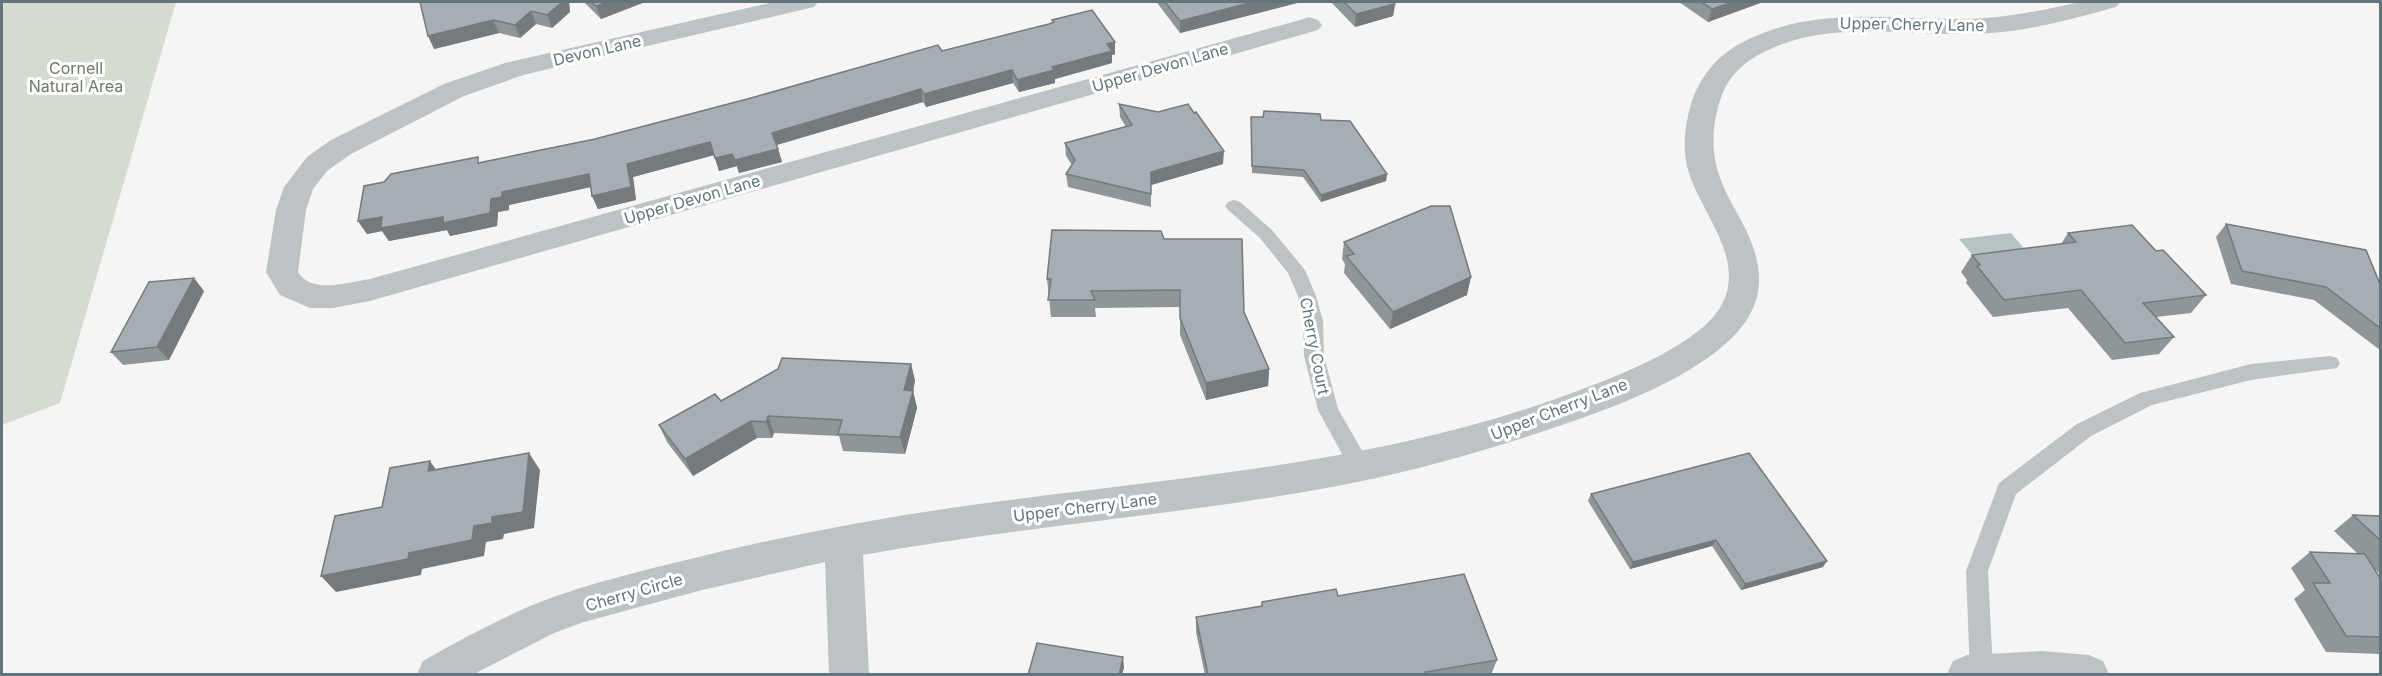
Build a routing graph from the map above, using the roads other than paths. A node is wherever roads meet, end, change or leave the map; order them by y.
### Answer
1 (805, 2) edge
2 (2107, 2) edge
3 (1309, 25) dead end
4 (395, 119) joint
5 (1234, 206) dead end
6 (2330, 363) dead end
7 (1360, 468) junction
8 (843, 541) junction
9 (1974, 673) edge
10 (437, 675) edge
11 (849, 675) edge
12 (2090, 675) edge

1 - 4 street, Devon Lane
2 - 7 street, Upper Cherry Lane
3 - 4 street, Upper Devon Lane
5 - 7 lane, Cherry Court
6 - 9 lane
7 - 8 street, Upper Cherry Lane
8 - 10 street, Cherry Circle
8 - 11 street
9 - 12 street

